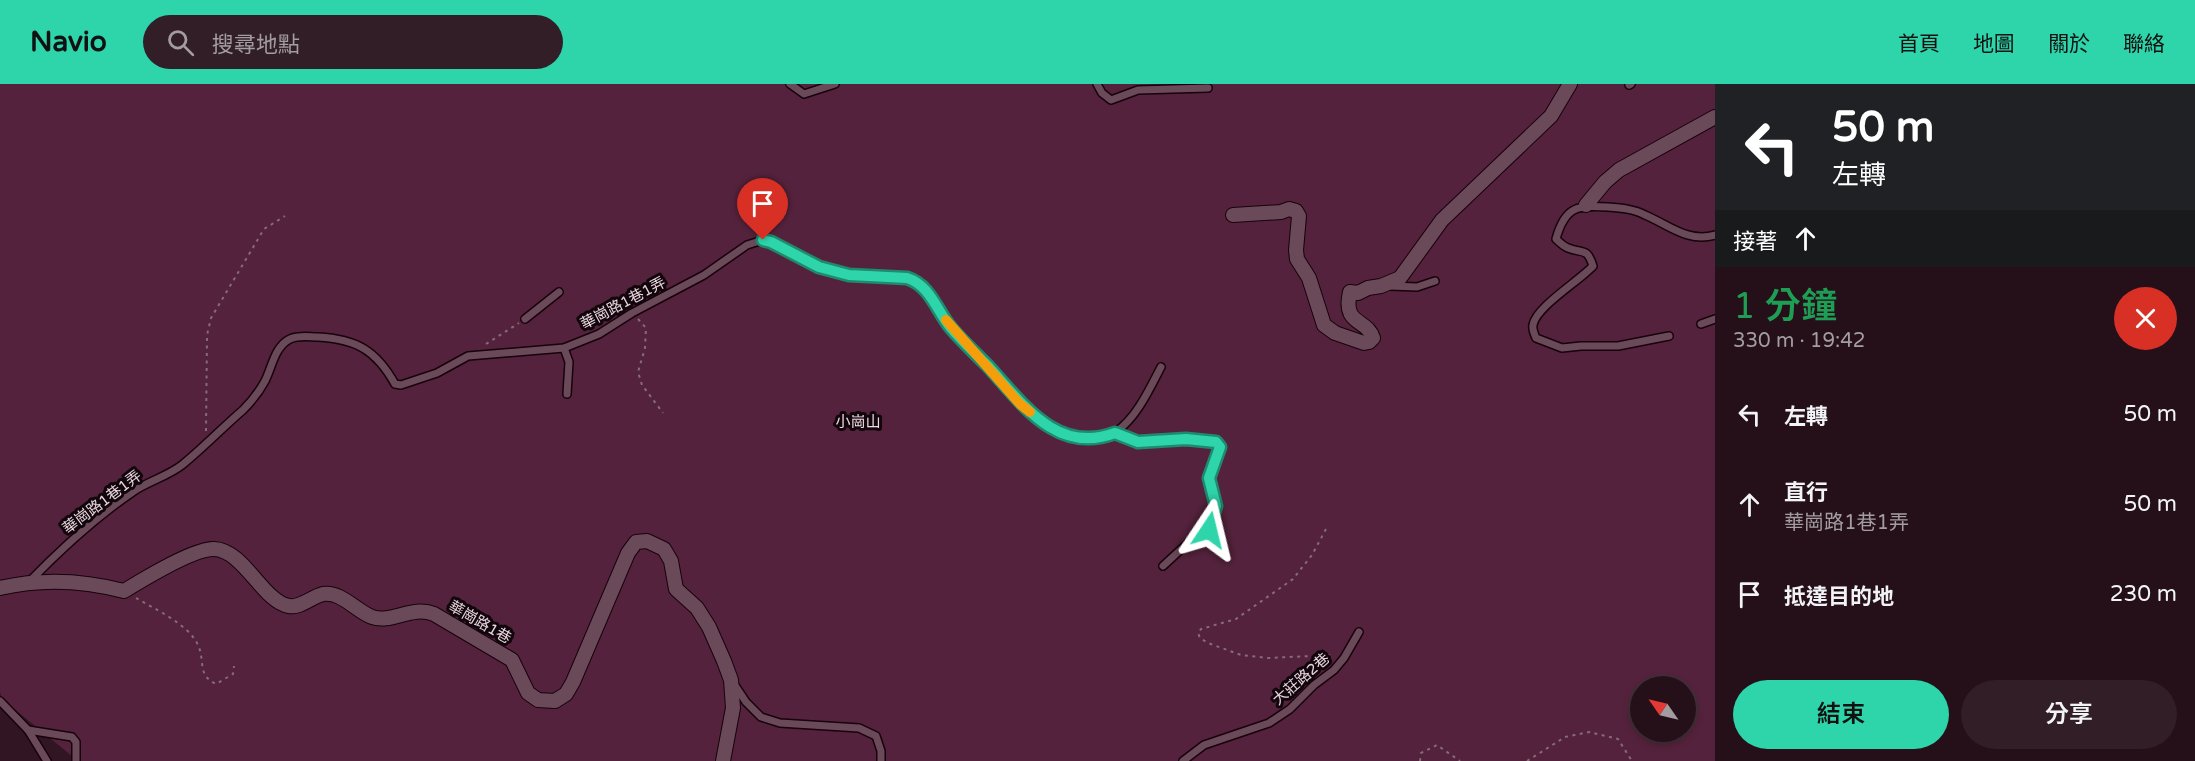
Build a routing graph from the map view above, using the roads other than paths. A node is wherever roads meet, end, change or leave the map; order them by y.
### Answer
1 (790, 84) edge
2 (835, 84) edge
3 (1097, 84) edge
4 (1570, 84) edge
5 (1208, 88) dead end
6 (1715, 117) edge
7 (1586, 205) junction
8 (1233, 215) dead end
9 (1715, 235) edge
10 (1434, 281) dead end
11 (1381, 286) junction
12 (559, 292) dead end
13 (525, 319) road end
14 (1715, 319) edge
15 (1701, 324) dead end
16 (1669, 336) dead end
17 (564, 348) junction
18 (1161, 367) dead end
19 (567, 394) dead end
20 (1115, 433) junction
21 (1163, 566) dead end
22 (30, 581) junction
23 (0, 588) edge
24 (1359, 632) dead end
25 (731, 680) junction
26 (0, 701) edge
27 (28, 730) junction
28 (47, 761) edge
29 (76, 761) edge
30 (723, 761) edge
31 (881, 761) edge
32 (1183, 761) edge

1 - 2 lane
3 - 5 lane
4 - 11 street
6 - 7 street
7 - 9 lane
7 - 16 lane
8 - 11 street
10 - 11 lane
12 - 13 lane
14 - 15 lane
17 - 19 lane
17 - 20 lane, 華崗路1巷1弄
17 - 22 lane, 華崗路1巷1弄
18 - 20 lane
20 - 21 lane
22 - 23 street
22 - 25 street, 華崗路1巷
24 - 32 lane, 大莊路2巷
25 - 30 street, 華崗路1巷
25 - 31 lane
26 - 27 lane
27 - 28 lane
27 - 29 lane

